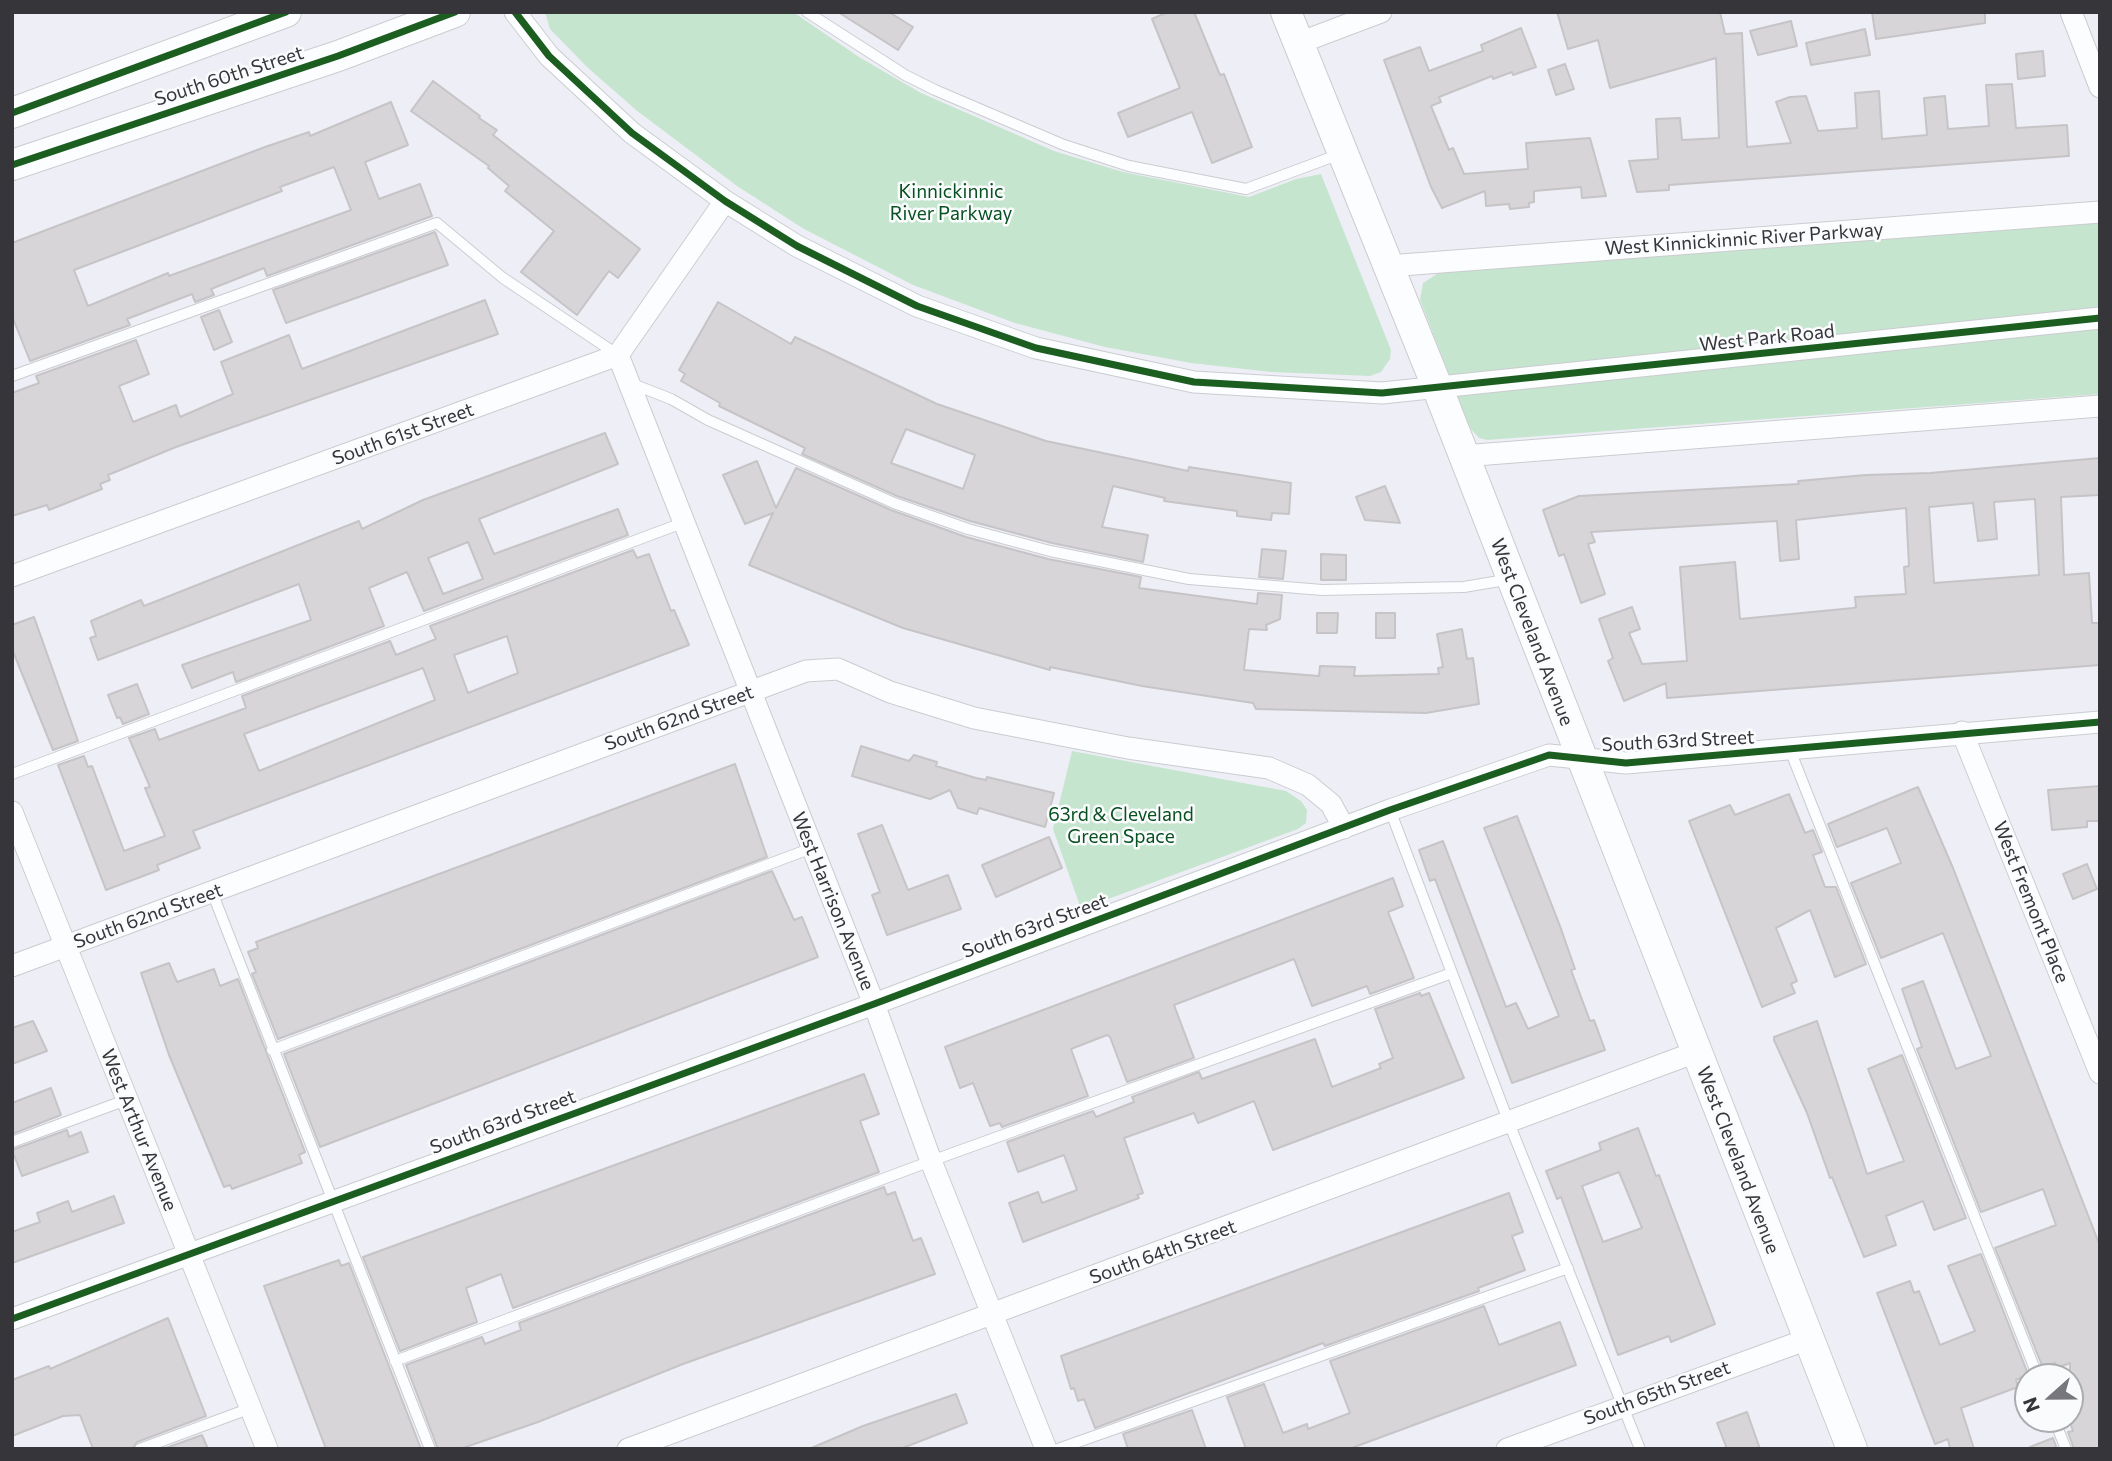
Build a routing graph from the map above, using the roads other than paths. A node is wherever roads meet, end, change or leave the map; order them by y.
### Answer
1 (286, 12) edge
2 (455, 12) edge
3 (515, 12) edge
4 (807, 12) edge
5 (1286, 12) edge
6 (1381, 12) edge
7 (2071, 12) edge
8 (1299, 43) junction
9 (2100, 87) edge
10 (12, 113) edge
11 (1342, 153) junction
12 (12, 165) edge
13 (724, 201) junction
14 (2100, 212) edge
15 (1388, 266) junction
16 (2100, 318) edge
17 (618, 355) junction
18 (12, 376) edge
19 (629, 383) junction
20 (1438, 389) junction
21 (2100, 406) edge
22 (1463, 456) junction
23 (685, 522) junction
24 (12, 576) edge
25 (1510, 579) junction
26 (750, 691) junction
27 (2100, 722) edge
28 (1962, 732) junction
29 (1790, 750) junction
30 (1582, 760) junction
31 (12, 774) edge
32 (1390, 810) junction
33 (12, 812) edge
34 (1344, 828) junction
35 (812, 848) junction
36 (212, 892) junction
37 (65, 947) junction
38 (12, 966) edge
39 (1452, 973) junction
40 (874, 1004) junction
41 (272, 1050) junction
42 (1696, 1052) junction
43 (2100, 1073) edge
44 (126, 1100) junction
45 (1509, 1123) junction
46 (12, 1142) edge
47 (930, 1161) junction
48 (332, 1201) junction
49 (189, 1254) junction
50 (1568, 1268) junction
51 (993, 1314) junction
52 (12, 1319) edge
53 (1808, 1339) junction
54 (395, 1361) junction
55 (2032, 1363) edge
56 (1623, 1406) junction
57 (251, 1408) junction
58 (140, 1449) edge
59 (267, 1449) edge
60 (430, 1449) edge
61 (628, 1449) edge
62 (1046, 1449) edge
63 (1058, 1449) edge
64 (1507, 1449) edge
65 (1640, 1449) edge
66 (1852, 1449) edge

1 - 10 street, South 60th Street
2 - 12 street, South 60th Street
3 - 13 street
4 - 11 lane
5 - 8 street, West Cleveland Avenue
6 - 8 street
7 - 9 street
8 - 11 street, West Cleveland Avenue
11 - 15 street, West Cleveland Avenue
13 - 17 street
13 - 20 street
14 - 15 street, West Kinnickinnic River Parkway
15 - 20 street, West Cleveland Avenue
16 - 20 street, West Park Road
17 - 18 lane
17 - 19 street, West Harrison Avenue
17 - 24 street, South 61st Street
19 - 23 street, West Harrison Avenue
19 - 25 lane
20 - 22 street, West Cleveland Avenue
21 - 22 street
22 - 25 street, West Cleveland Avenue
23 - 26 street, West Harrison Avenue
23 - 31 lane
25 - 30 street, West Cleveland Avenue
26 - 34 street, South 62nd Street
26 - 35 street, West Harrison Avenue
26 - 36 street, South 62nd Street
27 - 28 street, South 63rd Street
28 - 29 street, South 63rd Street
28 - 43 street, West Fremont Place
29 - 30 street, South 63rd Street
29 - 55 lane
30 - 32 street, South 63rd Street
30 - 42 street, West Cleveland Avenue
32 - 34 street, South 63rd Street
32 - 39 lane
33 - 37 street, West Arthur Avenue
34 - 40 street, South 63rd Street
35 - 40 street, West Harrison Avenue
35 - 41 lane
36 - 37 street, South 62nd Street
36 - 41 lane
37 - 38 street, South 62nd Street
37 - 44 street, West Arthur Avenue
39 - 45 lane
39 - 47 lane
40 - 47 street, West Harrison Avenue
40 - 48 street, South 63rd Street
41 - 48 lane
42 - 45 street, South 64th Street
42 - 53 street, West Cleveland Avenue
44 - 46 lane
44 - 49 street, West Arthur Avenue
45 - 50 lane
45 - 51 street, South 64th Street
47 - 51 street, West Harrison Avenue
47 - 54 lane
48 - 49 street, South 63rd Street
48 - 54 lane
49 - 52 street, South 63rd Street
49 - 57 street, West Arthur Avenue
50 - 56 lane
50 - 63 lane
51 - 61 street, South 64th Street
51 - 62 street, West Harrison Avenue
53 - 56 street, South 65th Street
53 - 66 street, West Cleveland Avenue
54 - 60 lane
56 - 64 street, South 65th Street
56 - 65 lane
57 - 58 lane
57 - 59 street, West Arthur Avenue

